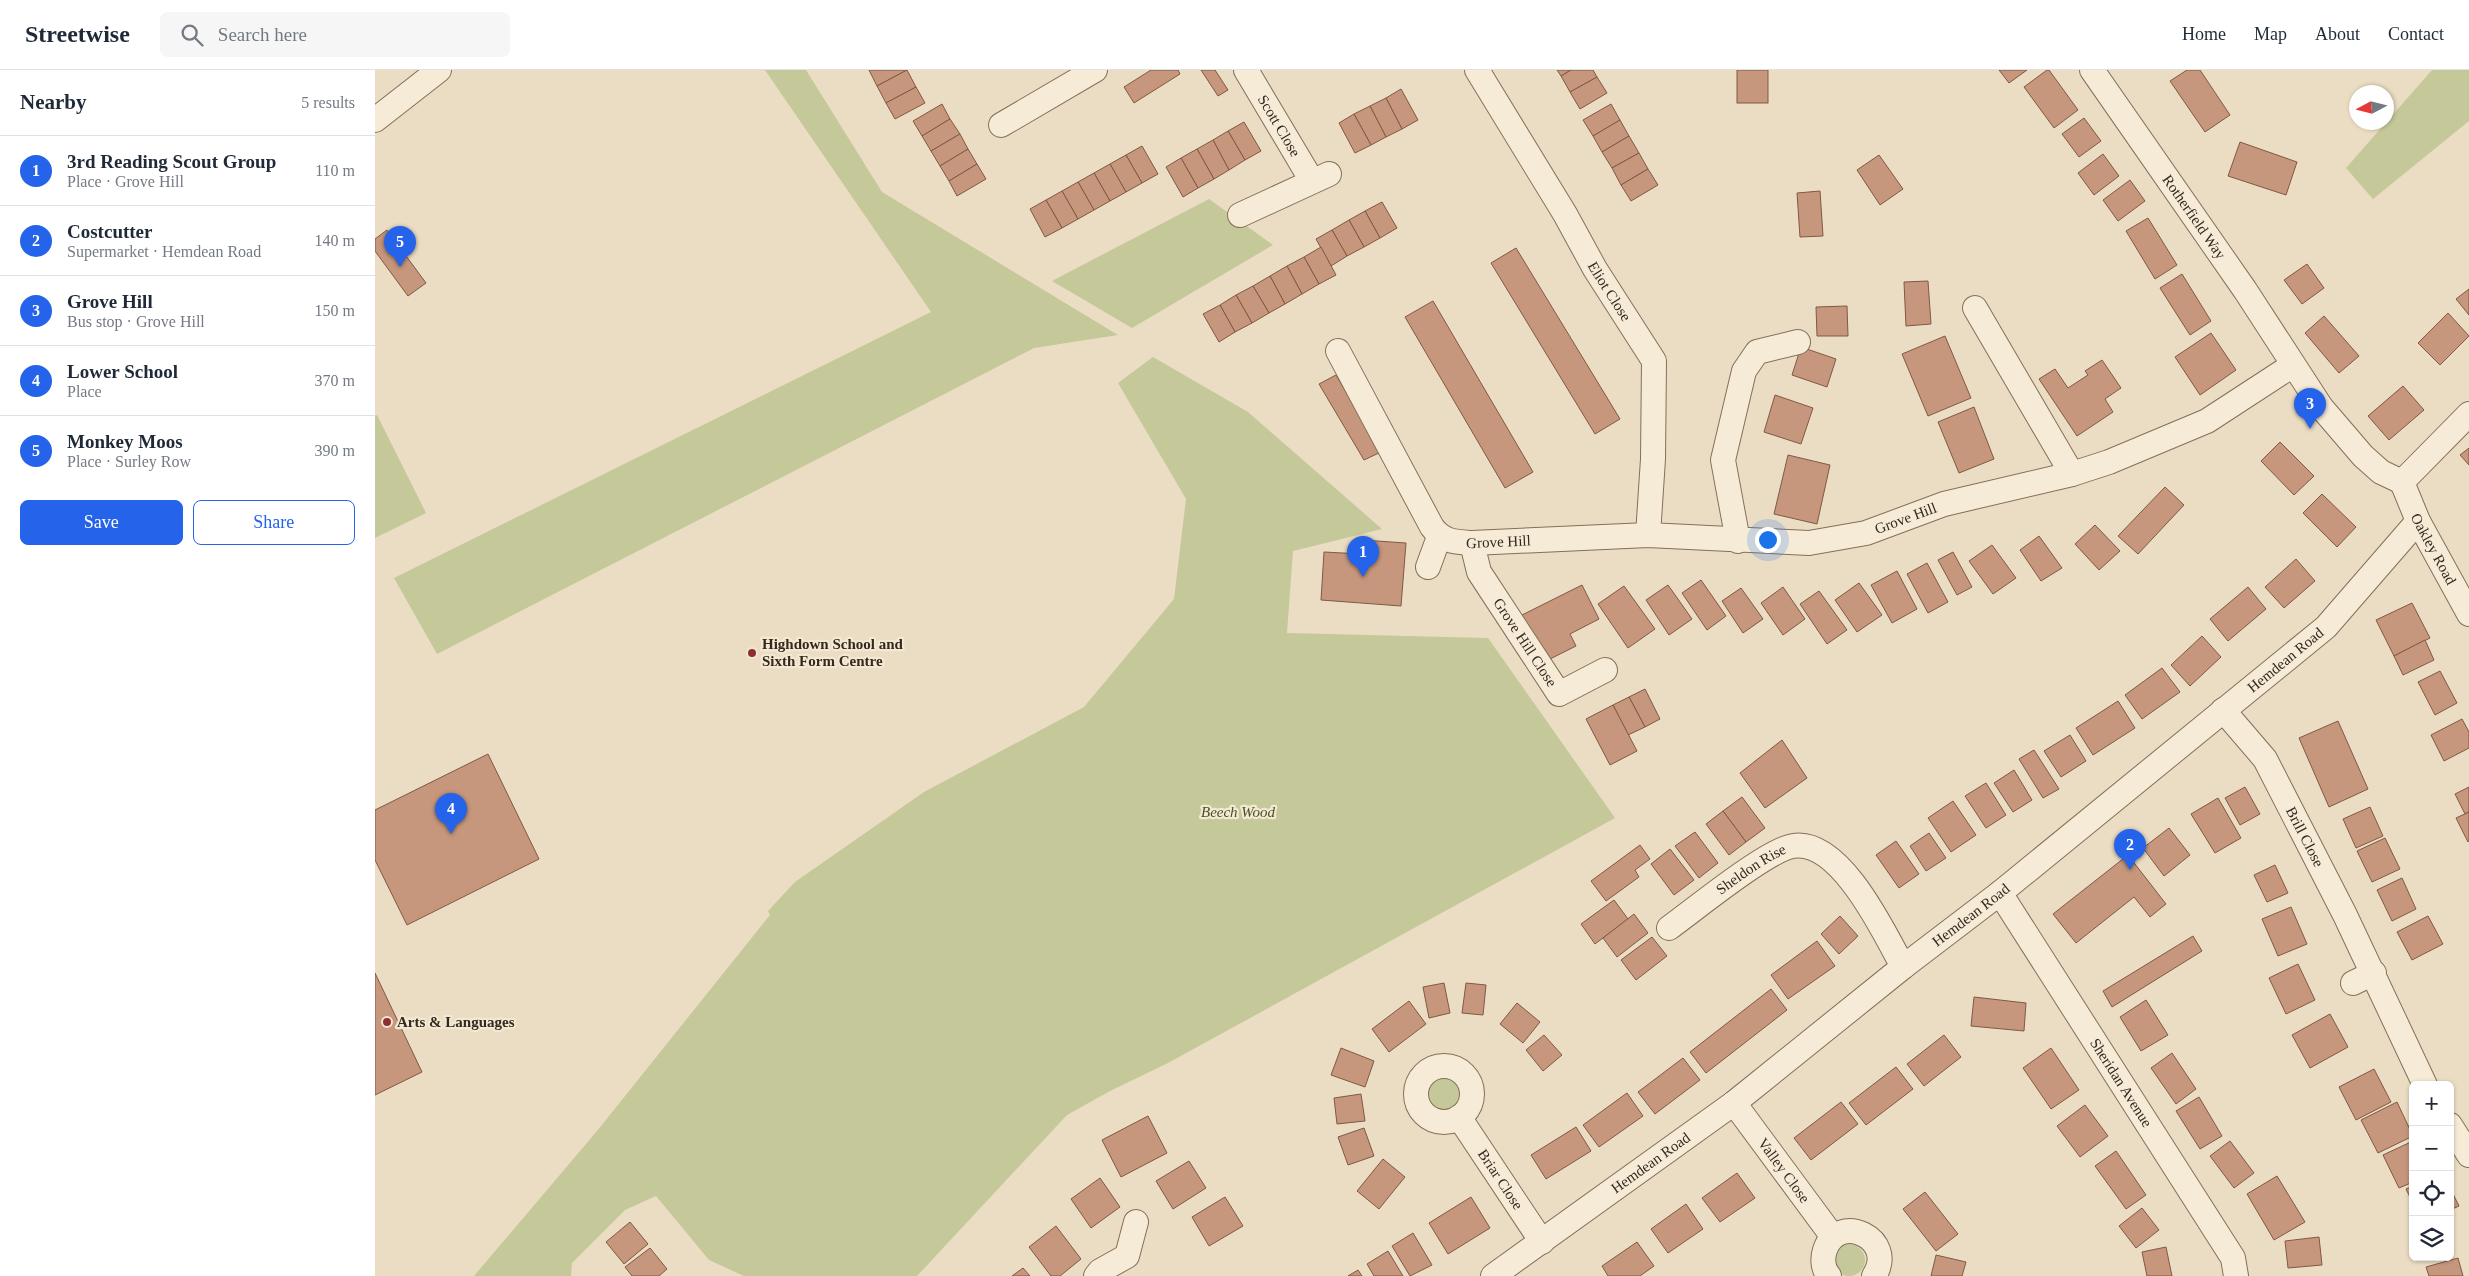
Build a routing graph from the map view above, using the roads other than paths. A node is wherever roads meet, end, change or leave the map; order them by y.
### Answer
1 (439, 70) edge
2 (1095, 70) edge
3 (1246, 70) edge
4 (1477, 70) edge
5 (2092, 70) edge
6 (375, 120) edge
7 (1001, 125) dead end
8 (1240, 215) dead end
9 (1975, 308) dead end
10 (1798, 342) dead end
11 (1338, 351) dead end
12 (2293, 365) junction
13 (2469, 414) edge
14 (2072, 474) junction
15 (2402, 482) junction
16 (2417, 521) junction
17 (1648, 535) junction
18 (1439, 537) junction
19 (1738, 541) junction
20 (1472, 543) junction
21 (1428, 567) dead end
22 (2469, 614) edge
23 (1605, 670) dead end
24 (2223, 710) junction
25 (1999, 893) junction
26 (1669, 928) dead end
27 (1903, 967) junction
28 (2423, 1081) edge
29 (1734, 1103) junction
30 (1459, 1118) dead end
31 (2451, 1126) edge
32 (2469, 1155) edge
33 (1136, 1222) dead end
34 (1833, 1237) junction
35 (1542, 1242) junction
36 (1096, 1276) edge
37 (1493, 1276) edge
38 (1829, 1276) edge
39 (1874, 1276) edge
40 (2236, 1276) edge

1 - 6 street
2 - 7 street
3 - 8 street, Scott Close
4 - 17 street, Eliot Close
5 - 12 street, Rotherfield Way
9 - 14 street
10 - 19 street
11 - 18 street
12 - 14 street, Grove Hill
12 - 15 street
13 - 15 street
14 - 19 street, Grove Hill
15 - 16 street, Oakley Road
16 - 22 street, Oakley Road
16 - 24 street, Hemdean Road
17 - 19 street, Grove Hill
17 - 20 street, Grove Hill
18 - 20 street, Grove Hill
18 - 21 street
20 - 23 street, Grove Hill Close
24 - 25 street, Hemdean Road
24 - 28 street, Brill Close
25 - 27 street, Hemdean Road
25 - 40 street, Sheridan Avenue
26 - 27 street, Sheldon Rise
27 - 29 street, Hemdean Road
29 - 34 street, Valley Close
29 - 35 street, Hemdean Road
30 - 35 street, Briar Close
31 - 32 street
33 - 36 street
34 - 38 street
34 - 39 street
35 - 37 street, Hemdean Road

